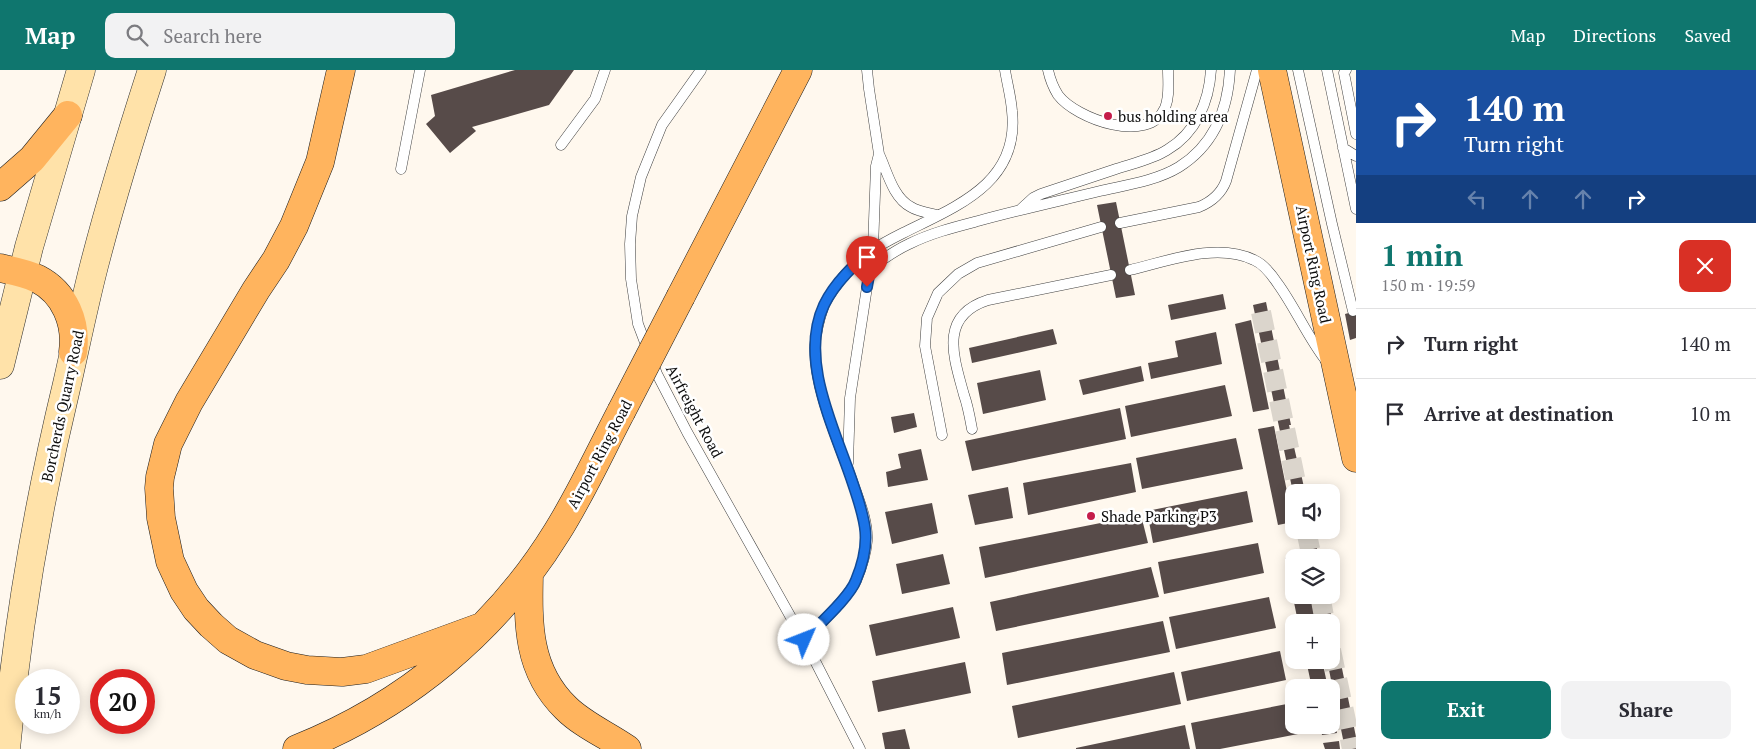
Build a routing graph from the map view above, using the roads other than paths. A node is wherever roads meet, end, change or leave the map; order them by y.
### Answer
1 (81, 70) edge
2 (152, 70) edge
3 (341, 70) edge
4 (420, 70) edge
5 (605, 70) edge
6 (701, 70) edge
7 (798, 70) edge
8 (867, 70) edge
9 (1005, 70) edge
10 (1048, 70) edge
11 (1168, 70) edge
12 (1211, 70) edge
13 (1230, 70) edge
14 (1256, 70) edge
15 (1272, 70) edge
16 (1298, 70) edge
17 (1328, 70) edge
18 (1346, 70) edge
19 (68, 115) junction
20 (1356, 134) edge
21 (561, 146) dead end
22 (1343, 148) junction
23 (879, 154) junction
24 (1356, 156) edge
25 (401, 169) dead end
26 (0, 187) edge
27 (1356, 204) edge
28 (1020, 210) junction
29 (938, 215) junction
30 (1120, 223) dead end
31 (1101, 227) dead end
32 (874, 248) junction
33 (871, 268) junction
34 (11, 270) edge
35 (1130, 270) dead end
36 (1111, 275) dead end
37 (1353, 311) dead end
38 (73, 352) junction
39 (0, 365) edge
40 (1339, 378) junction
41 (972, 430) dead end
42 (942, 435) dead end
43 (1356, 458) edge
44 (848, 468) junction
45 (529, 574) junction
46 (481, 627) junction
47 (804, 640) junction
48 (6, 742) edge
49 (297, 749) edge
50 (626, 749) edge
51 (860, 749) edge

1 - 19 main road
2 - 38 main road, Borcherds Quarry Road
3 - 46 main road
4 - 25 lane
5 - 21 lane
6 - 47 lane, Airfreight Road
7 - 45 main road, Airport Ring Road, bridge
8 - 23 lane
9 - 29 lane
10 - 11 lane
12 - 28 lane
13 - 28 lane
14 - 30 lane
15 - 40 main road, Airport Ring Road
16 - 37 lane
17 - 22 lane
18 - 20 lane
19 - 26 main road
19 - 34 main road
22 - 24 lane
22 - 27 lane
23 - 29 lane
23 - 32 lane
28 - 33 lane
29 - 32 lane
31 - 42 lane
32 - 33 lane
32 - 44 lane
33 - 44 lane
34 - 38 main road
34 - 39 main road
35 - 40 lane
36 - 41 lane
38 - 48 main road, Borcherds Quarry Road
40 - 43 main road, Airport Ring Road
44 - 47 lane
45 - 46 main road, Airport Ring Road
45 - 50 main road
46 - 49 main road, Airport Ring Road
47 - 51 lane, Airfreight Road

